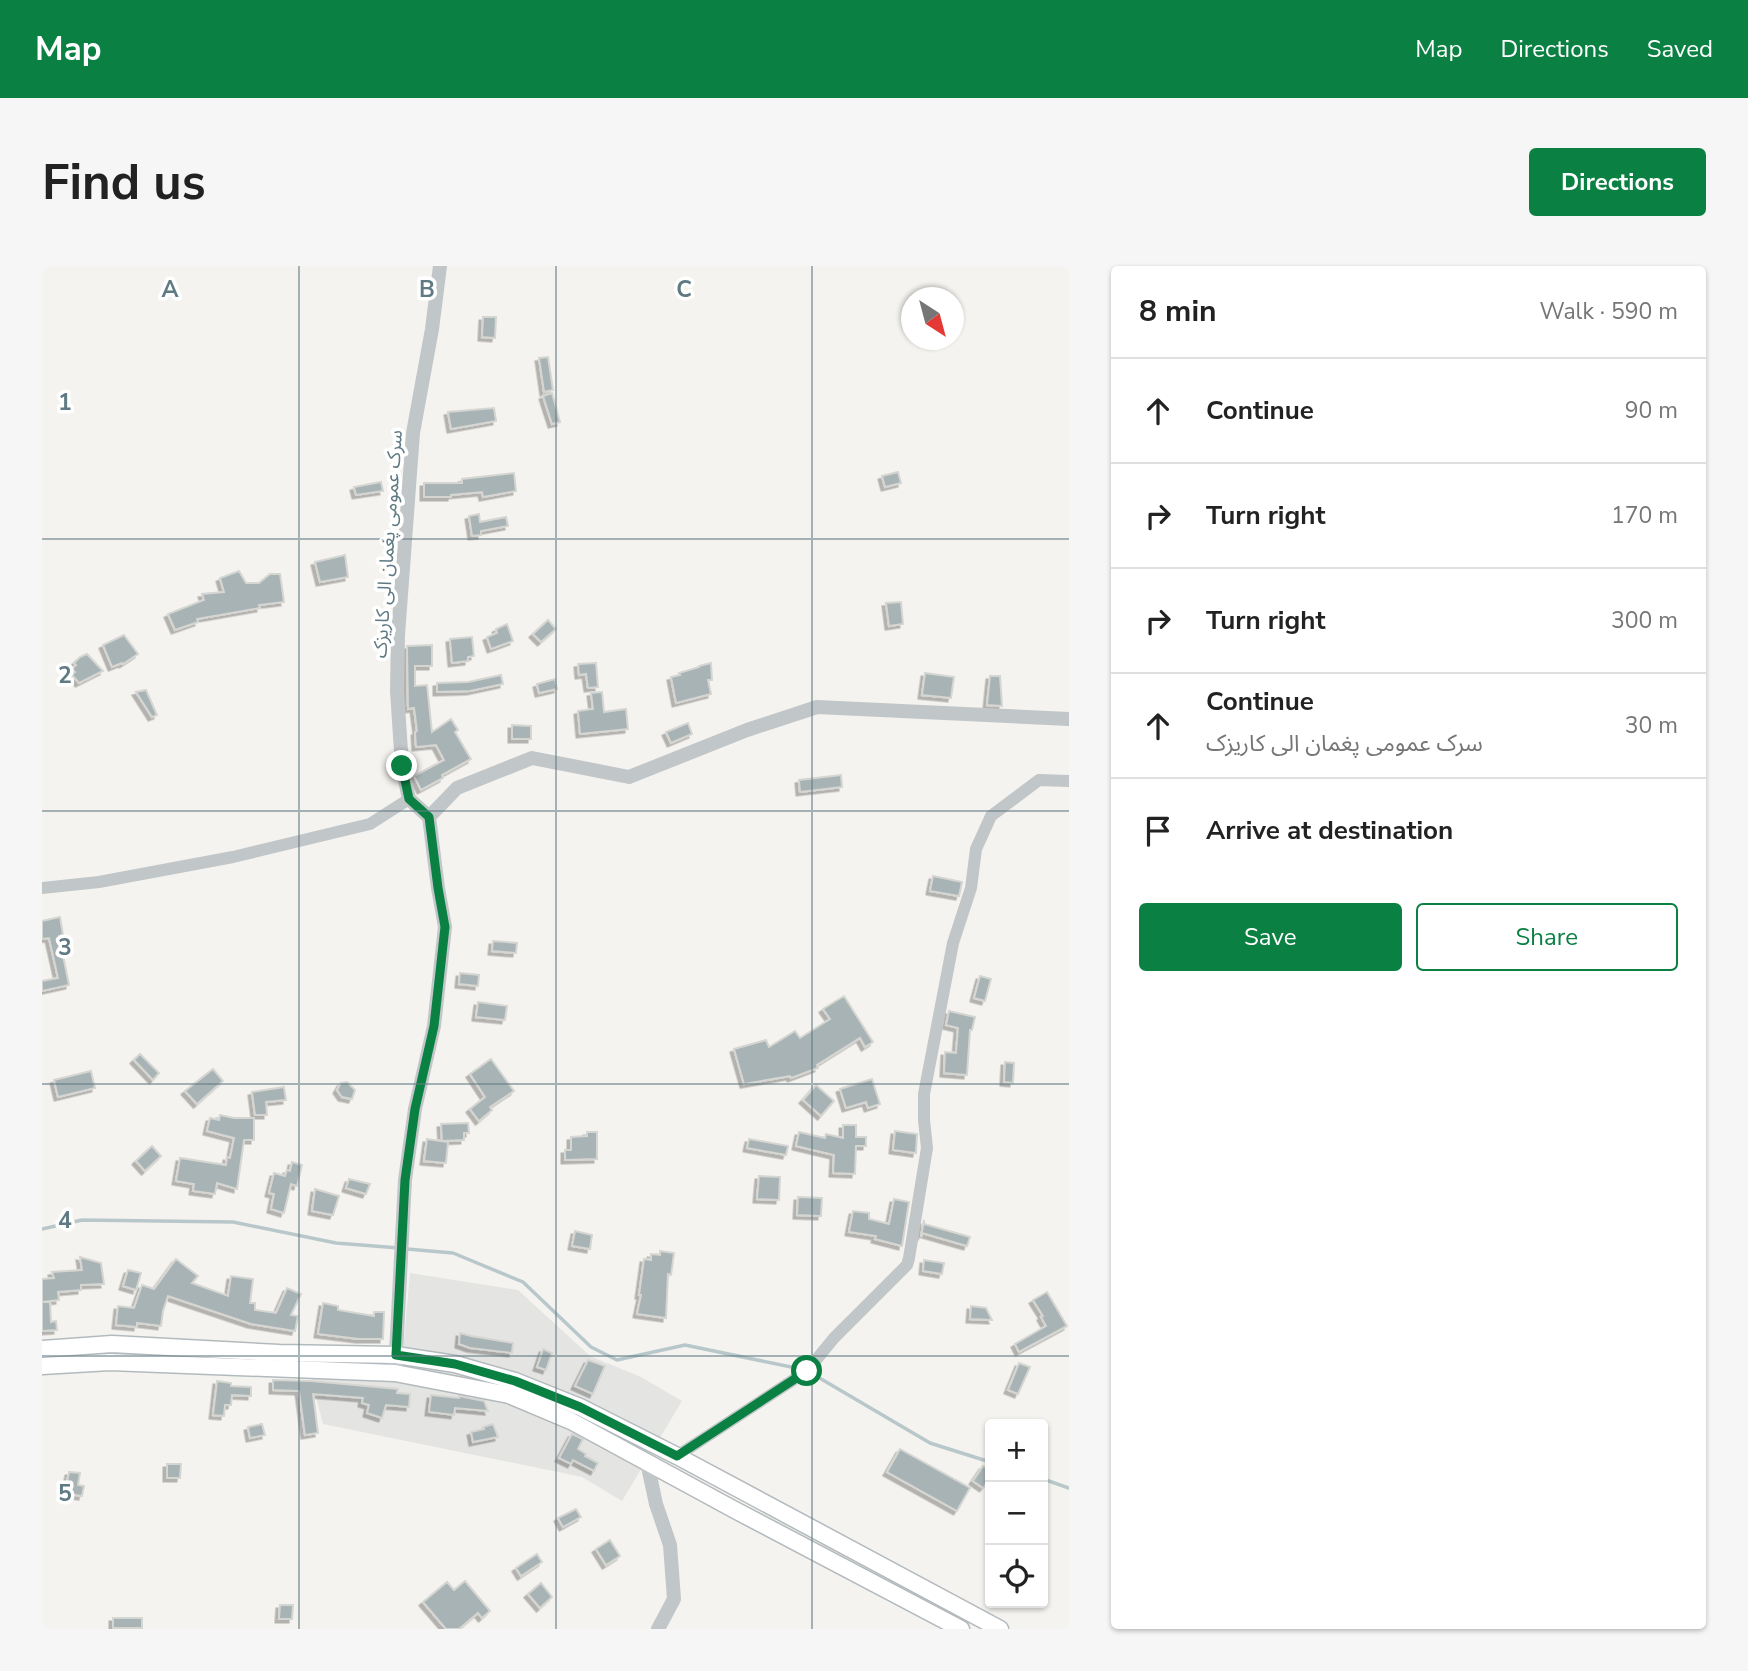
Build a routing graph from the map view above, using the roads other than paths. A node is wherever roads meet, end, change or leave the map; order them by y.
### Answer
1 (440, 266) edge
2 (1069, 719) edge
3 (1069, 780) edge
4 (409, 799) junction
5 (429, 817) junction
6 (42, 888) edge
7 (42, 1349) edge
8 (396, 1355) junction
9 (42, 1366) edge
10 (395, 1373) junction
11 (655, 1446) junction
12 (677, 1456) junction
13 (647, 1462) junction
14 (658, 1629) edge
15 (961, 1629) edge
16 (1000, 1629) edge

1 - 4 street, سرک عمومی پغمان الی کاریزک
2 - 5 street
3 - 12 street
4 - 5 street
4 - 6 street
5 - 8 street
7 - 8 main road
8 - 10 street
8 - 11 main road
9 - 10 main road
10 - 13 main road
11 - 12 main road
11 - 13 main road
12 - 16 main road
13 - 14 street
13 - 15 main road

